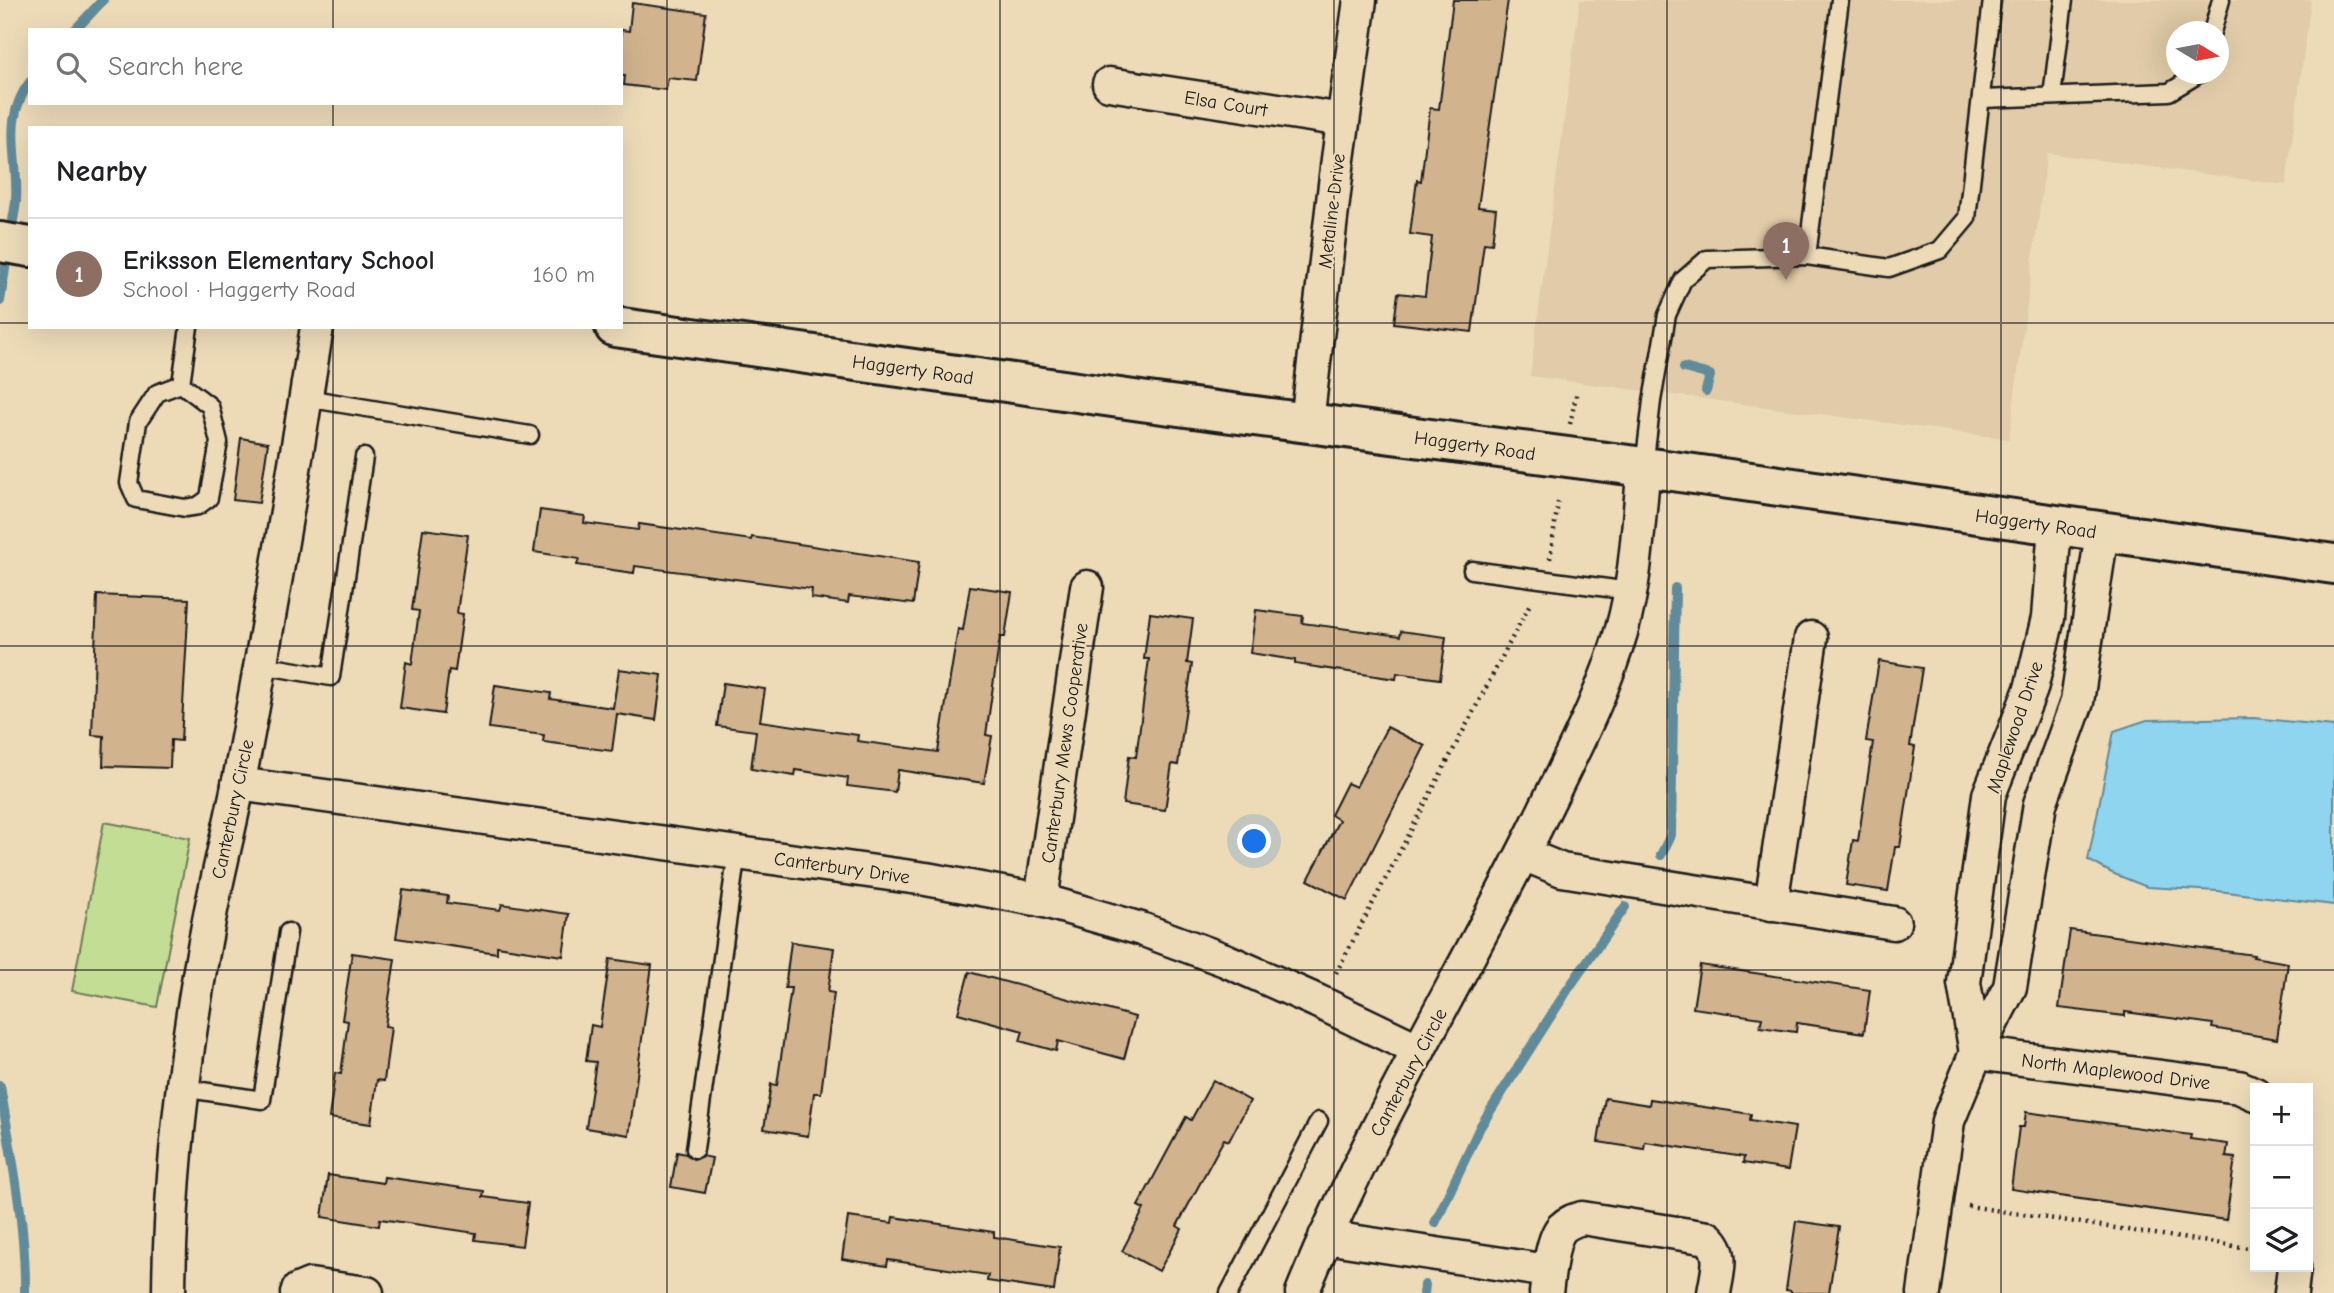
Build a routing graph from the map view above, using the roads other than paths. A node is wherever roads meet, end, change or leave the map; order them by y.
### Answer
1 (1360, 0) edge
2 (1840, 0) edge
3 (1992, 0) edge
4 (2064, 0) edge
5 (2221, 0) edge
6 (2215, 21) edge
7 (1109, 84) dead end
8 (2182, 84) edge
9 (2052, 96) junction
10 (1982, 99) junction
11 (1343, 120) junction
12 (0, 242) edge
13 (28, 247) edge
14 (1807, 256) junction
15 (623, 328) edge
16 (189, 329) edge
17 (317, 329) edge
18 (181, 384) junction
19 (306, 398) junction
20 (1307, 422) junction
21 (530, 435) dead end
22 (364, 457) dead end
23 (1644, 467) junction
24 (2055, 526) junction
25 (2102, 532) junction
26 (2334, 564) edge
27 (1472, 570) dead end
28 (1087, 587) dead end
29 (1630, 591) junction
30 (1811, 638) dead end
31 (261, 665) junction
32 (239, 784) junction
33 (737, 852) junction
34 (1523, 854) junction
35 (1041, 900) junction
36 (1770, 904) junction
37 (1894, 923) dead end
38 (288, 932) dead end
39 (1419, 1050) junction
40 (1976, 1053) junction
41 (182, 1088) junction
42 (2250, 1092) edge
43 (1320, 1121) dead end
44 (695, 1149) dead end
45 (1325, 1237) junction
46 (2293, 1272) edge
47 (1547, 1282) edge
48 (169, 1293) edge
49 (297, 1293) edge
50 (368, 1293) edge
51 (1229, 1293) edge
52 (1302, 1293) edge
53 (1714, 1293) edge
54 (1924, 1293) edge
55 (2291, 1293) edge

1 - 11 street, Metaline Drive
2 - 14 lane
3 - 10 lane
4 - 9 lane
5 - 6 lane
7 - 11 street, Elsa Court
8 - 9 lane
9 - 10 lane
10 - 14 lane
11 - 20 street, Metaline Drive
12 - 13 main road
14 - 23 lane
15 - 20 main road, Haggerty Road
16 - 18 lane
17 - 19 street, Canterbury Circle
18 - 18 lane
19 - 21 lane
19 - 31 street, Canterbury Circle
20 - 23 main road, Haggerty Road
22 - 31 lane
23 - 24 main road, Haggerty Road
23 - 29 street, Canterbury Circle
24 - 25 main road, Haggerty Road
24 - 40 street, Maplewood Drive
25 - 26 main road, Haggerty Road
25 - 40 street
27 - 29 lane
28 - 35 street, Canterbury Mews Cooperative
29 - 34 street, Canterbury Circle
30 - 36 street
31 - 32 street, Canterbury Circle
32 - 33 street, Canterbury Drive
32 - 41 street, Canterbury Circle
33 - 35 street, Canterbury Drive
33 - 44 lane
34 - 36 street
34 - 39 street, Canterbury Circle
35 - 39 street, Canterbury Drive
36 - 37 street
38 - 41 lane
39 - 45 street, Canterbury Circle
40 - 42 street, North Maplewood Drive
40 - 54 street
41 - 48 street, Canterbury Circle
43 - 51 lane
45 - 47 street
45 - 52 street, Canterbury Circle
46 - 55 street
47 - 53 street
49 - 50 street

